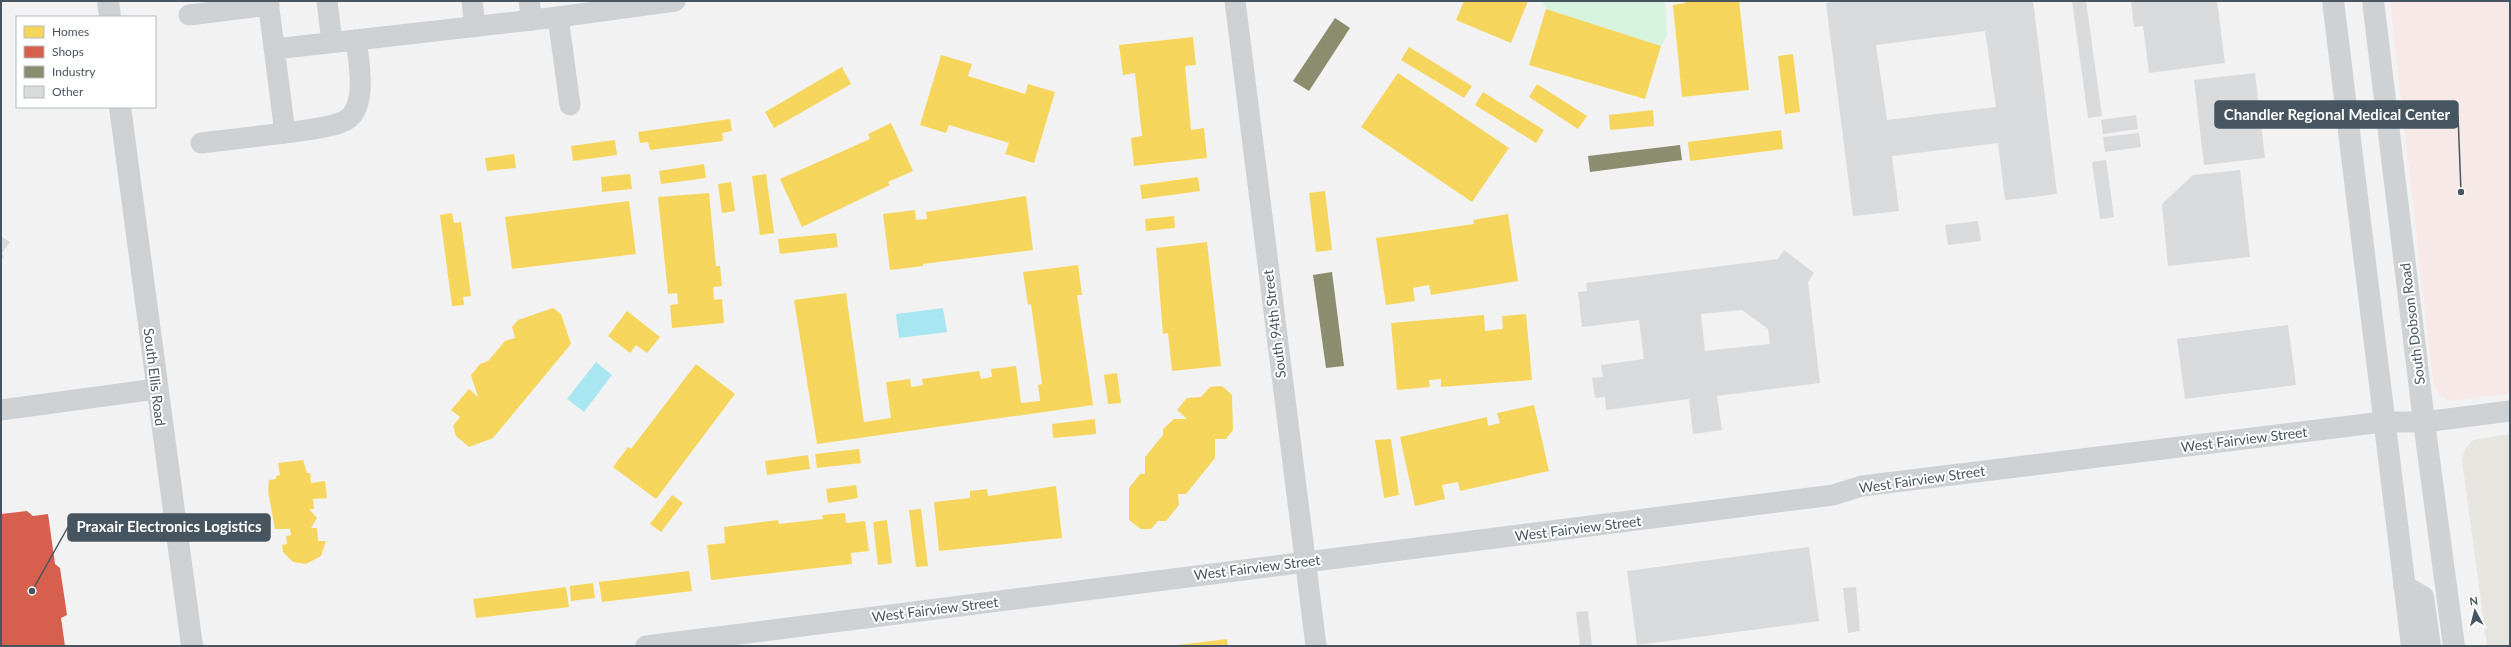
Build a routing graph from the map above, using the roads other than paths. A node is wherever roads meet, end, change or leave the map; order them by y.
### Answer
1 (108, 1) edge
2 (327, 1) edge
3 (472, 1) edge
4 (675, 1) edge
5 (1235, 1) edge
6 (2333, 1) edge
7 (2373, 1) edge
8 (269, 3) edge
9 (531, 11) edge
10 (189, 15) dead end
11 (110, 16) edge
12 (558, 17) junction
13 (475, 26) junction
14 (356, 40) junction
15 (332, 42) junction
16 (274, 49) junction
17 (570, 106) dead end
18 (120, 108) edge
19 (284, 133) junction
20 (201, 143) dead end
21 (156, 389) junction
22 (1, 410) edge
23 (2510, 411) edge
24 (2383, 422) junction
25 (2424, 422) junction
26 (1305, 561) junction
27 (2404, 586) junction
28 (192, 646) edge
29 (646, 646) edge
30 (1316, 646) edge
31 (2412, 646) edge
32 (2430, 646) edge
33 (2454, 646) edge

1 - 11 street
2 - 15 street
3 - 13 street
4 - 12 street
5 - 26 street, South 94th Street
6 - 24 main road
7 - 25 main road, South Dobson Road
8 - 10 street
8 - 16 street
9 - 12 street
9 - 13 street
12 - 17 street
13 - 14 street
14 - 15 street
14 - 19 street
15 - 16 street
16 - 19 street
18 - 21 street, South Ellis Road
19 - 20 street
21 - 22 street
21 - 28 street, South Ellis Road
23 - 25 street, West Fairview Street
24 - 25 street, West Fairview Street
24 - 26 street, West Fairview Street
24 - 27 main road
25 - 33 main road, South Dobson Road
26 - 29 street, West Fairview Street
26 - 30 street, South 94th Street
27 - 31 main road
27 - 32 main road

